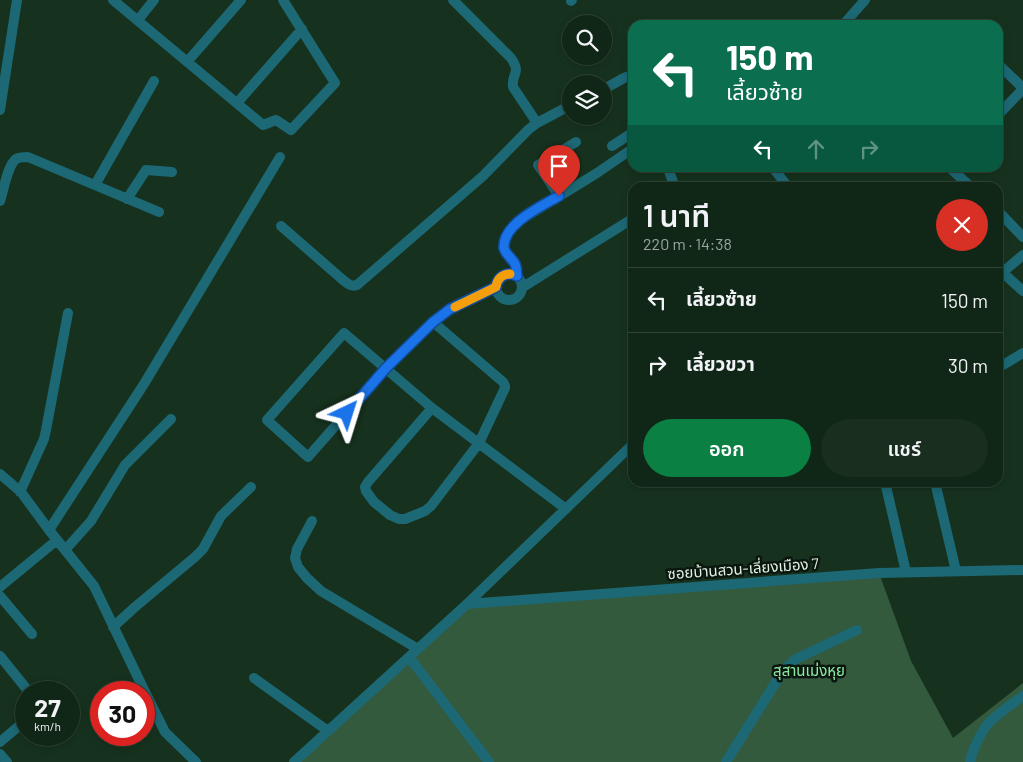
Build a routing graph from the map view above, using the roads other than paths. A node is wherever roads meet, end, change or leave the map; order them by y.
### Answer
1 (17, 0) edge
2 (113, 0) edge
3 (154, 0) edge
4 (241, 0) edge
5 (283, 0) edge
6 (453, 0) edge
7 (865, 0) edge
8 (138, 20) junction
9 (848, 20) edge
10 (302, 29) junction
11 (187, 62) junction
12 (4, 64) edge
13 (1003, 69) edge
14 (628, 77) edge
15 (154, 81) dead end
16 (612, 85) edge
17 (1023, 89) edge
18 (237, 103) junction
19 (0, 110) edge
20 (562, 110) edge
21 (1003, 110) edge
22 (537, 123) junction
23 (628, 135) edge
24 (576, 142) dead end
25 (612, 146) dead end
26 (628, 152) edge
27 (280, 157) dead end
28 (172, 172) dead end
29 (776, 172) edge
30 (954, 172) edge
31 (784, 182) edge
32 (965, 182) edge
33 (94, 185) junction
34 (559, 196) junction
35 (127, 199) junction
36 (0, 201) edge
37 (159, 212) dead end
38 (1003, 217) edge
39 (628, 221) edge
40 (281, 226) dead end
41 (1023, 237) edge
42 (1023, 255) edge
43 (1003, 272) edge
44 (517, 276) junction
45 (1003, 276) edge
46 (496, 287) junction
47 (523, 287) junction
48 (1023, 291) edge
49 (68, 313) dead end
50 (433, 322) junction
51 (1023, 352) edge
52 (1003, 365) dead end
53 (386, 368) junction
54 (432, 408) junction
55 (171, 419) dead end
56 (479, 443) junction
57 (628, 449) edge
58 (0, 474) edge
59 (251, 487) dead end
60 (886, 487) edge
61 (937, 487) edge
62 (20, 492) junction
63 (566, 509) junction
64 (312, 521) dead end
65 (49, 530) junction
66 (57, 540) junction
67 (65, 550) junction
68 (1023, 570) edge
69 (956, 571) junction
70 (906, 572) junction
71 (0, 587) edge
72 (0, 596) edge
73 (467, 604) junction
74 (113, 627) junction
75 (857, 630) dead end
76 (32, 634) dead end
77 (418, 649) junction
78 (408, 658) junction
79 (1, 661) edge
80 (254, 678) dead end
81 (19, 681) edge
82 (1023, 696) edge
83 (15, 729) edge
84 (328, 731) junction
85 (0, 742) edge
86 (0, 754) edge
87 (728, 761) edge
88 (7, 762) edge
89 (196, 762) edge
90 (294, 762) edge
91 (489, 762) edge
92 (970, 762) edge

1 - 12 street
2 - 8 street
3 - 8 street
4 - 11 street
5 - 10 street
6 - 22 street
7 - 9 street
8 - 11 street
10 - 18 street
10 - 18 street
11 - 18 street
12 - 19 street
13 - 17 street
14 - 16 street
15 - 33 street
17 - 21 street
20 - 22 street
22 - 40 street
23 - 25 street
24 - 34 street
26 - 34 street
27 - 65 street
28 - 35 street
29 - 31 street
30 - 32 street
33 - 35 street
33 - 36 street
34 - 44 street
35 - 37 street
38 - 41 street
39 - 47 street
42 - 43 street
44 - 46 street
44 - 47 street
45 - 48 street
46 - 47 street
46 - 50 street
49 - 62 street
50 - 53 street
50 - 56 street
51 - 52 street
53 - 53 street
53 - 54 street
54 - 56 street
54 - 56 street
55 - 67 street
56 - 63 street
57 - 63 street
58 - 62 street
59 - 74 street
60 - 70 street
61 - 69 street
62 - 65 street
63 - 73 street
64 - 77 street
65 - 66 street
66 - 67 street
66 - 71 street
67 - 74 street
68 - 69 street, ซอยบ้านสวน-เลี่ยงเมือง 7
69 - 70 street, ซอยบ้านสวน-เลี่ยงเมือง 7
70 - 73 street, ซอยบ้านสวน-เลี่ยงเมือง 7
72 - 76 street
73 - 77 street
74 - 89 street
75 - 87 street
77 - 78 street
78 - 84 street
78 - 91 street
79 - 81 street
80 - 84 street
82 - 92 street
83 - 85 street
84 - 90 street
86 - 88 street

